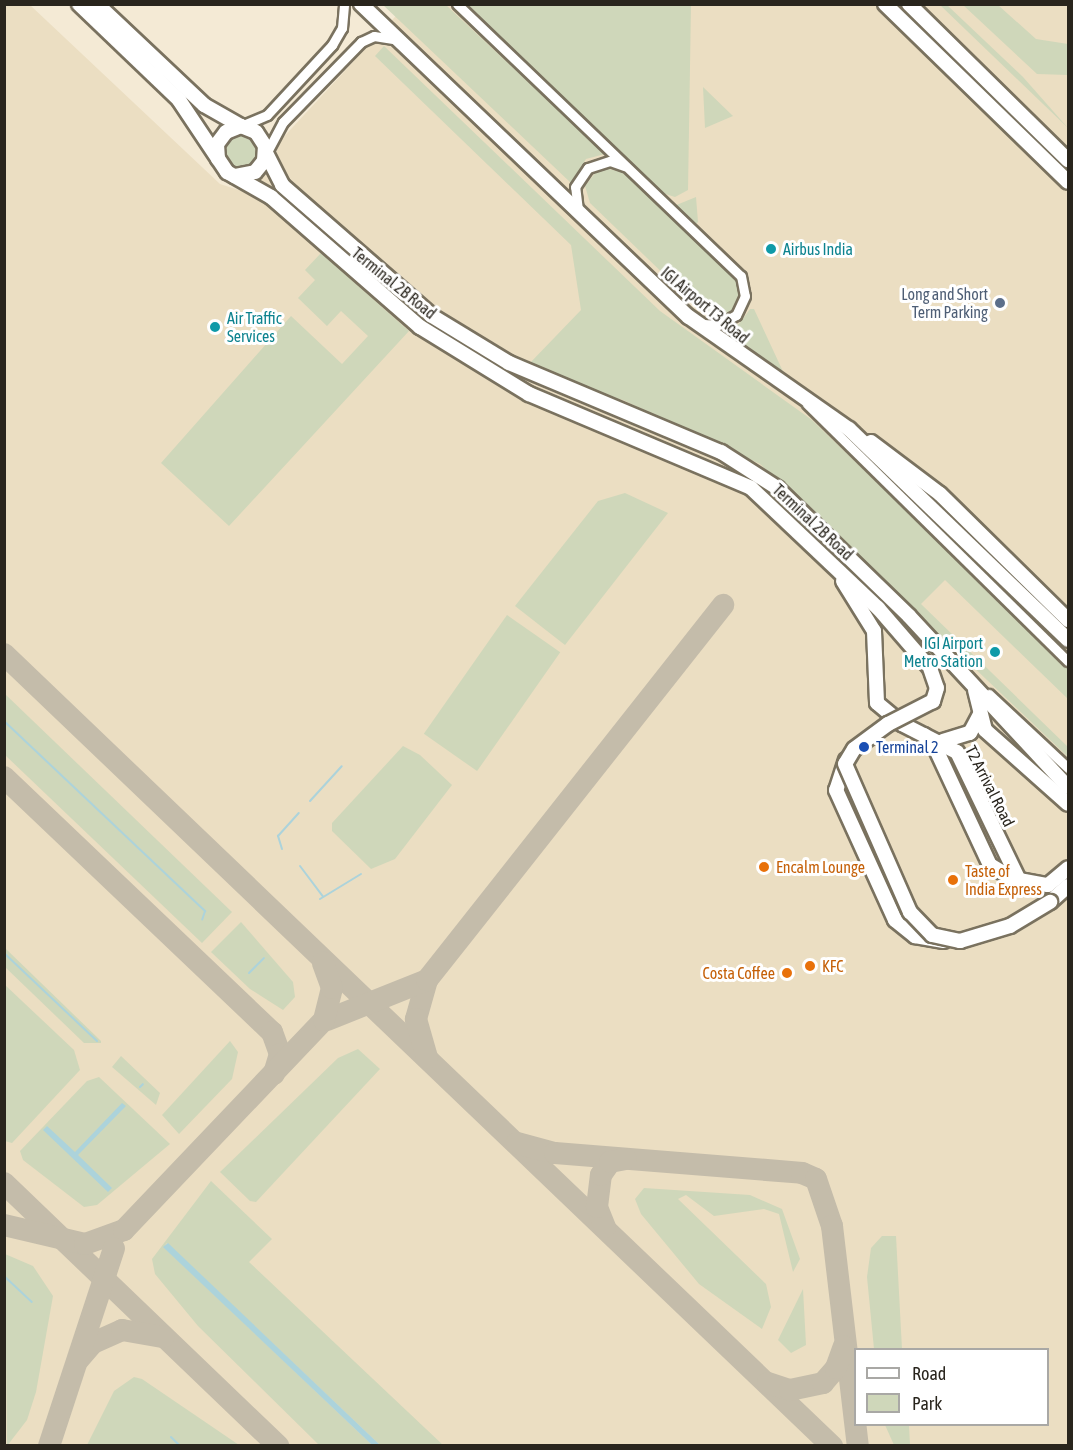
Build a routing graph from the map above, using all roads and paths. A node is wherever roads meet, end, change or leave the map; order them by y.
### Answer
1 (79, 4) edge
2 (98, 4) edge
3 (344, 4) edge
4 (361, 4) edge
5 (457, 4) edge
6 (885, 4) edge
7 (909, 4) edge
8 (400, 41) junction
9 (241, 126) junction
10 (266, 153) junction
11 (218, 159) junction
12 (1068, 160) edge
13 (631, 170) junction
14 (234, 176) junction
15 (1068, 182) edge
16 (585, 219) junction
17 (688, 317) junction
18 (564, 390) junction
19 (803, 400) junction
20 (563, 411) junction
21 (849, 429) junction
22 (827, 557) junction
23 (1068, 620) edge
24 (1068, 640) edge
25 (1068, 661) edge
26 (970, 679) junction
27 (980, 714) junction
28 (920, 732) junction
29 (943, 741) junction
30 (1068, 768) edge
31 (1068, 787) edge
32 (1068, 804) edge
33 (1068, 868) edge
34 (1068, 886) edge
35 (1033, 887) junction

1 - 11 main road
2 - 9 main road
3 - 9 street
4 - 8 main road, IGI Airport T3 Road
5 - 13 street
6 - 15 main road
7 - 12 main road
8 - 10 street
8 - 16 main road, IGI Airport T3 Road
9 - 10 main road
9 - 11 main road
10 - 14 main road
10 - 18 main road, Terminal 2B Road
11 - 14 main road
13 - 16 street
13 - 17 street
14 - 20 main road, Terminal 2B Road
16 - 17 main road, IGI Airport T3 Road
17 - 19 main road, IGI Airport T3 Road
18 - 20 main road
18 - 26 main road, Terminal 2B Road
19 - 21 main road, IGI Airport T3 Road
19 - 25 street
20 - 22 main road, Terminal 2B Road
21 - 23 main road
21 - 24 main road, IGI Airport T3 Road
22 - 28 main road, T2 Arrival Road
22 - 34 main road, Terminal 2B Road, bridge
26 - 27 main road, T2 Arrival Road
26 - 30 street
26 - 31 main road, Terminal 2B Road
27 - 29 main road
27 - 32 main road, T2 Arrival Road
28 - 29 main road, T2 Arrival Road
28 - 35 main road
29 - 35 main road, T2 Arrival Road
33 - 35 main road

